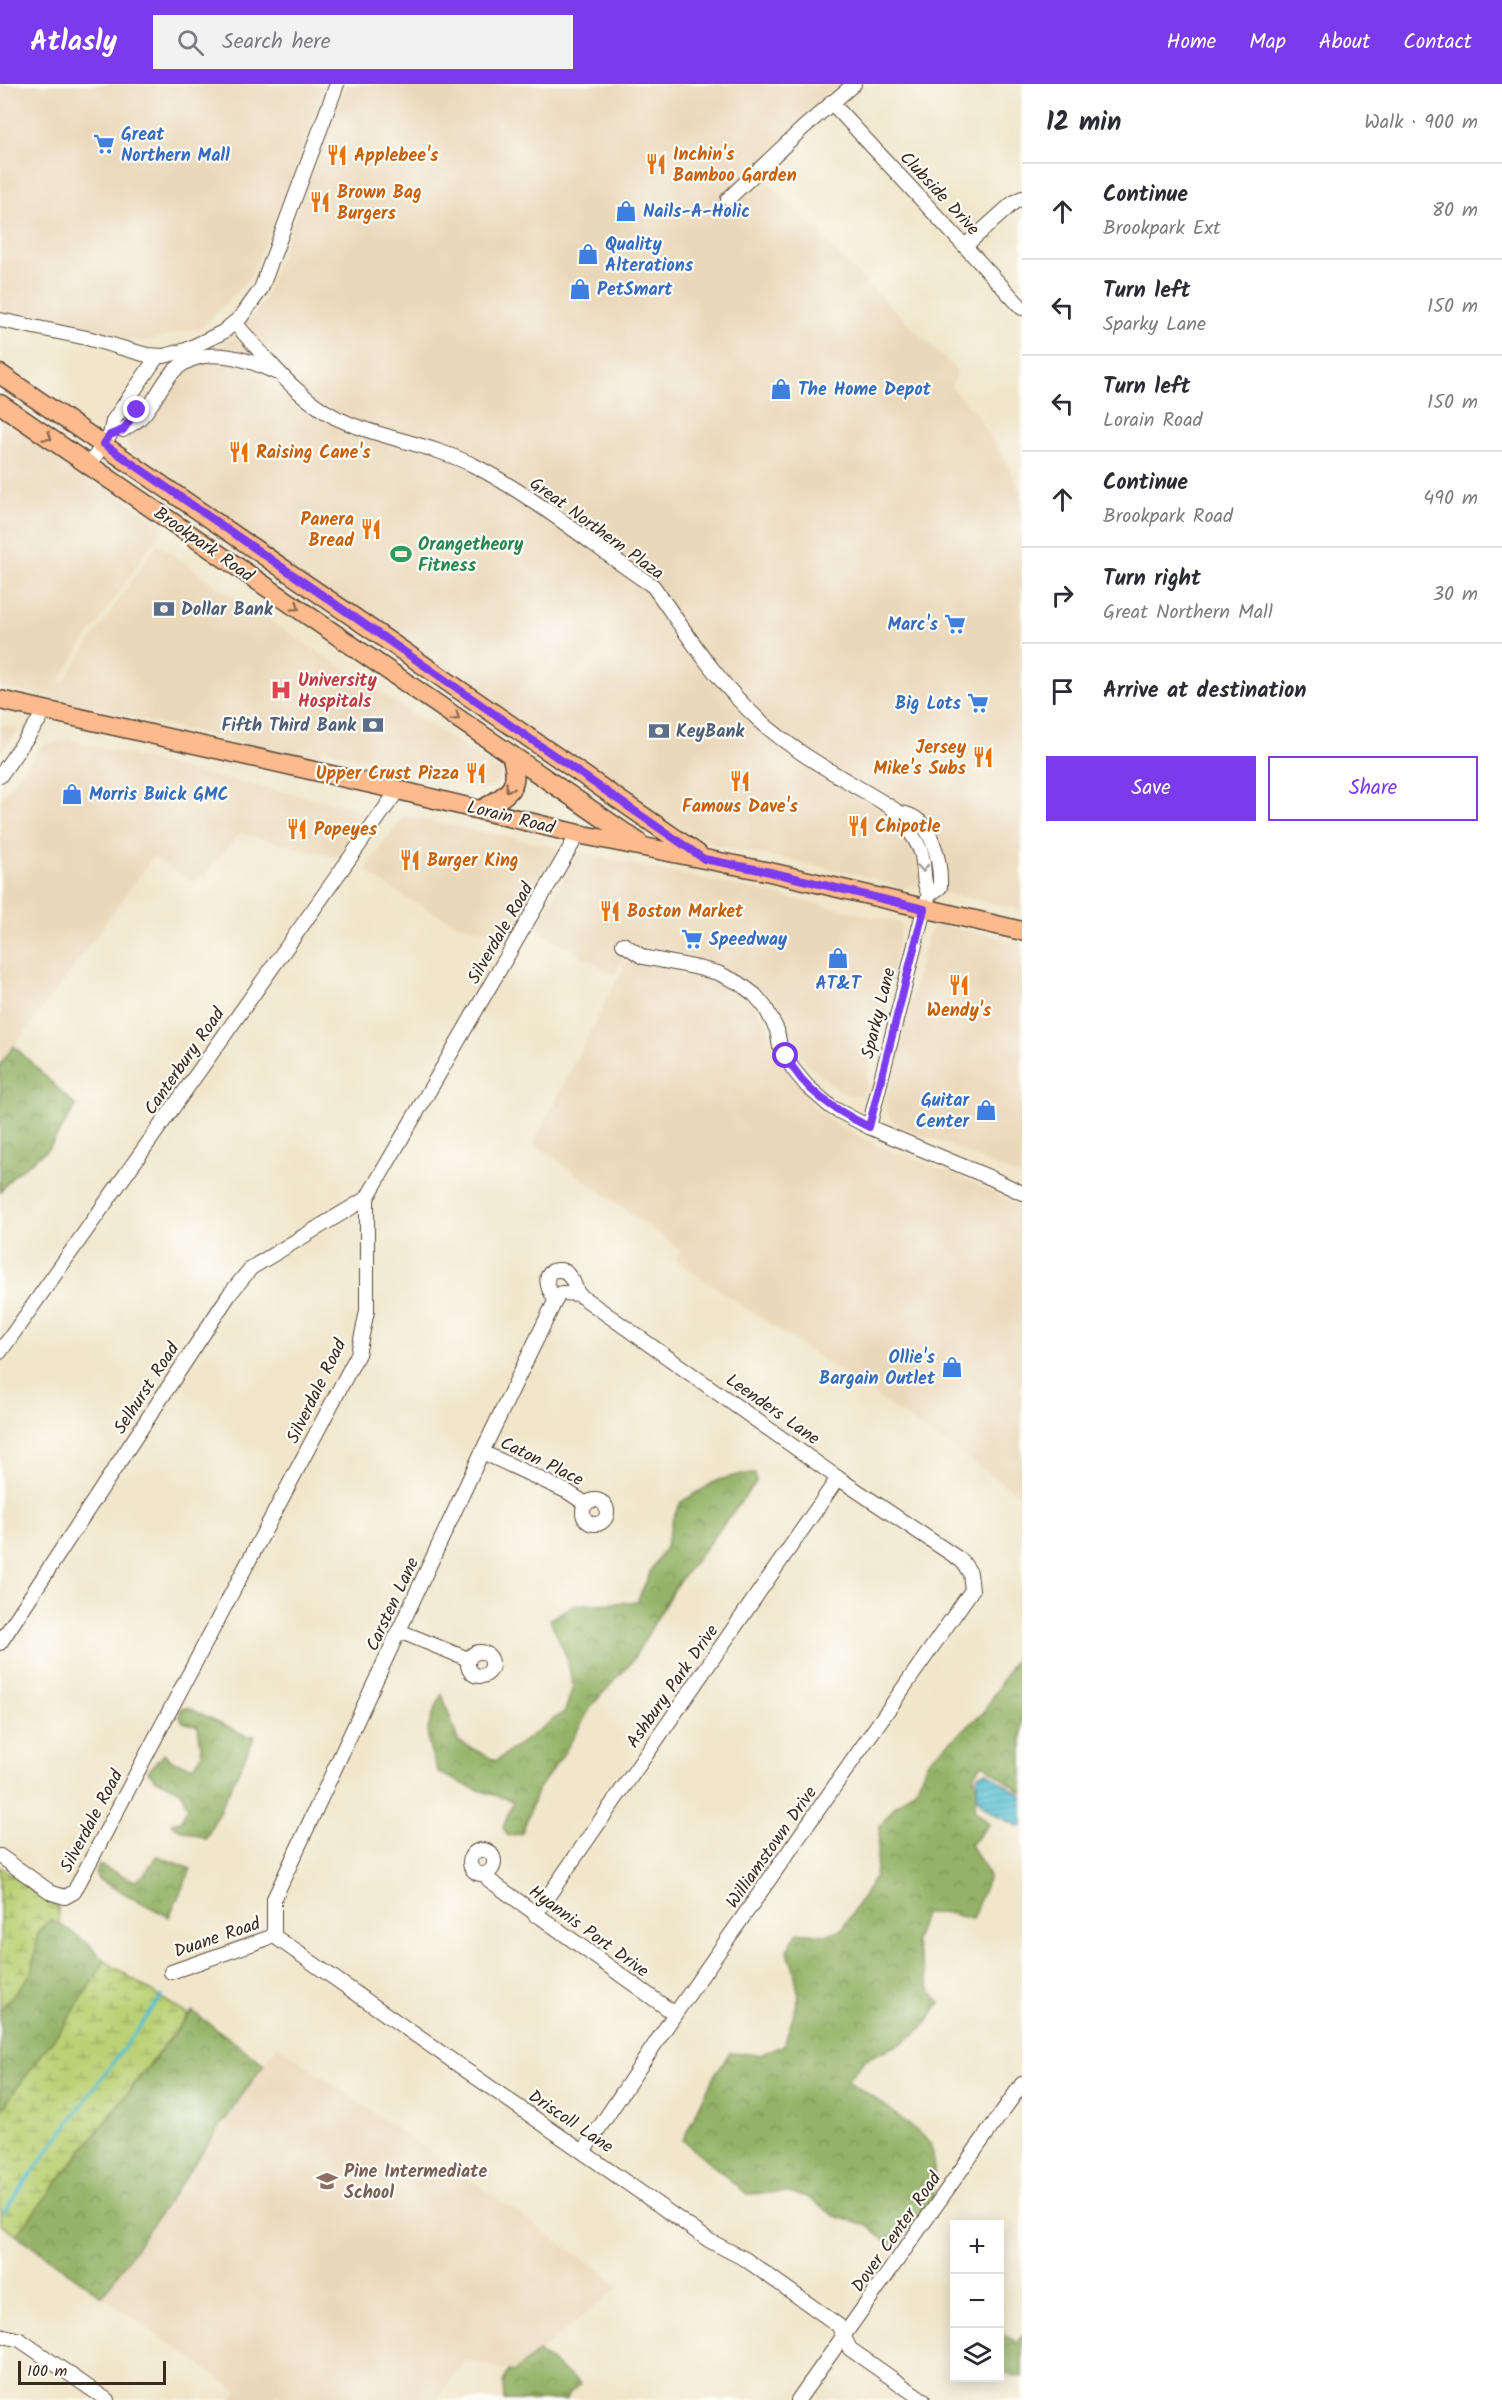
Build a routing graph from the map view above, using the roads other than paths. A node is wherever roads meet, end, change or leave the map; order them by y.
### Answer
1 (337, 84) edge
2 (854, 84) edge
3 (831, 102) junction
4 (1022, 198) edge
5 (728, 199) dead end
6 (965, 246) junction
7 (1022, 308) edge
8 (0, 320) edge
9 (235, 323) junction
10 (175, 354) junction
11 (157, 357) junction
12 (0, 374) edge
13 (285, 377) junction
14 (0, 404) edge
15 (112, 436) junction
16 (89, 465) junction
17 (0, 700) edge
18 (46, 710) junction
19 (511, 754) junction
20 (0, 776) edge
21 (398, 790) junction
22 (481, 810) junction
23 (578, 834) junction
24 (645, 847) junction
25 (704, 859) junction
26 (926, 902) junction
27 (1022, 931) edge
28 (623, 944) dead end
29 (869, 1127) junction
30 (1022, 1193) edge
31 (367, 1198) junction
32 (578, 1294) junction
33 (559, 1297) junction
34 (0, 1352) edge
35 (482, 1452) junction
36 (838, 1478) junction
37 (586, 1504) dead end
38 (962, 1561) joint
39 (399, 1631) junction
40 (0, 1643) edge
41 (468, 1659) dead end
42 (0, 1856) edge
43 (485, 1874) dead end
44 (535, 1915) junction
45 (274, 1936) junction
46 (171, 1972) dead end
47 (675, 2014) junction
48 (1022, 2084) edge
49 (583, 2152) junction
50 (0, 2335) edge
51 (844, 2337) junction
52 (107, 2400) edge
53 (798, 2400) edge
54 (922, 2400) edge

1 - 9 street
2 - 3 street
3 - 5 street
3 - 6 street, Clubside Drive
4 - 6 street
6 - 7 street, Clubside Drive
8 - 11 street
9 - 10 street
9 - 13 street, Great Northern Plaza
10 - 11 street
10 - 15 street
11 - 15 street
12 - 15 main road, Brookpark Road
13 - 15 street, Great Northern Plaza
13 - 26 street, Great Northern Plaza
14 -> 16 main road, Brookpark Road
15 - 16 street
15 - 25 main road, Brookpark Road
16 -> 19 main road, Brookpark Road
17 - 18 main road, Lorain Road
18 - 20 street
18 - 21 main road, Lorain Road
19 -> 22 main road
19 - 24 main road, Brookpark Road
21 - 22 main road, Lorain Road
21 - 34 street, Canterbury Road
22 - 23 main road, Lorain Road
23 - 24 main road, Lorain Road
23 - 31 street, Silverdale Road
24 - 25 main road, Lorain Road
25 - 26 main road, Lorain Road
26 - 27 main road, Lorain Road
26 - 29 street, Sparky Lane
28 - 29 street
29 - 30 street
31 - 40 street, Selhurst Road
31 - 42 street, Silverdale Road
32 - 33 street
32 - 33 street
32 - 36 street, Leenders Lane
33 - 35 street, Carsten Lane
35 - 37 street, Caton Place
35 - 39 street, Carsten Lane
36 - 38 street, Leenders Lane
36 - 44 street, Ashbury Park Drive
38 - 47 street, Williamstown Drive
39 - 41 street
39 - 45 street, Carsten Lane
43 - 44 street, Hyannis Port Drive
44 - 47 street, Hyannis Port Drive
45 - 46 street, Duane Road
45 - 49 street, Driscoll Lane
47 - 49 street, Williamstown Drive
48 - 51 street, Dover Center Road
49 - 51 street, Driscoll Lane
50 - 52 street
51 - 53 street, Dover Center Road
51 - 54 street, Driscoll Lane

